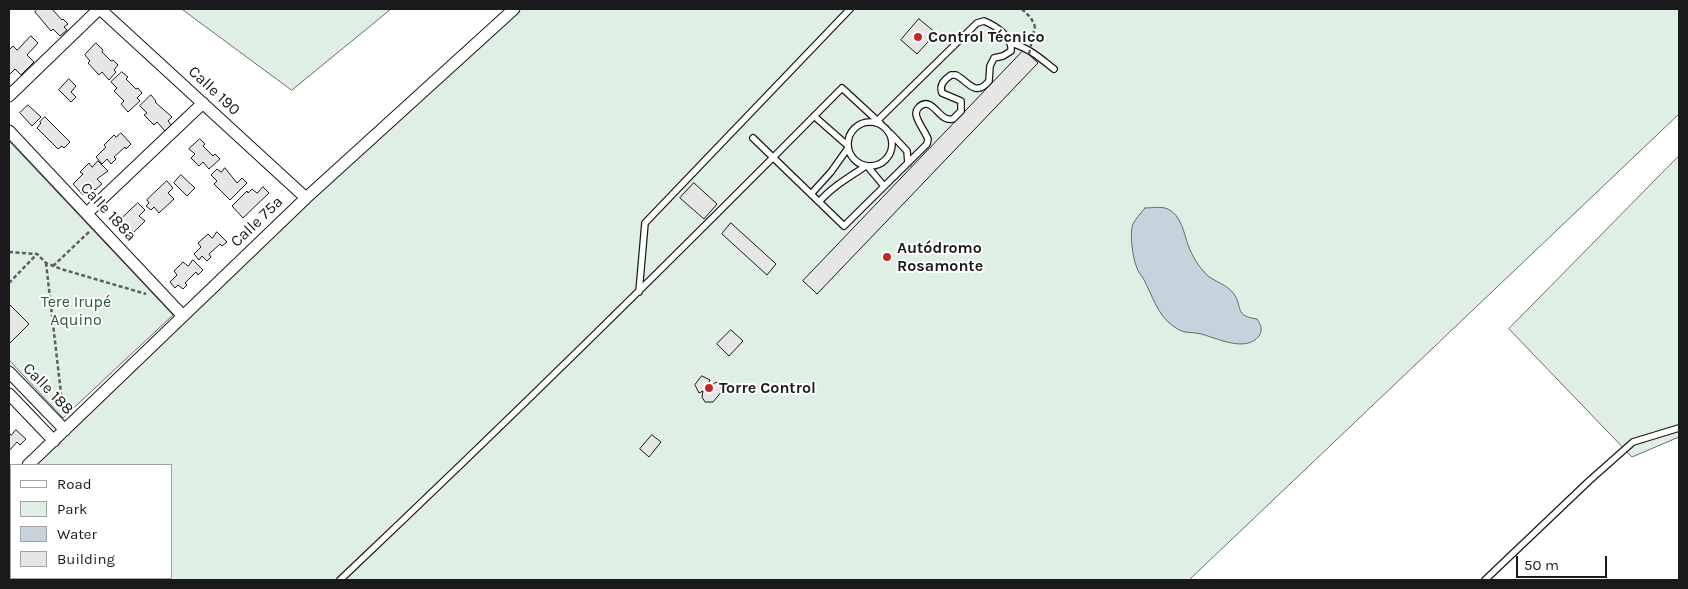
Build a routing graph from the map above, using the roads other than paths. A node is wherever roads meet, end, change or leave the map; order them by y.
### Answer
1 (100, 9) edge
2 (514, 9) edge
3 (850, 9) edge
4 (1010, 43) junction
5 (1054, 69) dead end
6 (9, 96) edge
7 (203, 103) junction
8 (814, 116) junction
9 (879, 123) junction
10 (9, 131) edge
11 (888, 131) junction
12 (753, 138) dead end
13 (847, 146) junction
14 (773, 158) junction
15 (908, 163) junction
16 (867, 166) junction
17 (884, 186) junction
18 (811, 194) junction
19 (306, 198) junction
20 (819, 202) junction
21 (87, 213) junction
22 (639, 292) junction
23 (184, 316) junction
24 (9, 372) edge
25 (9, 394) edge
26 (1679, 428) edge
27 (65, 430) junction
28 (54, 441) junction
29 (29, 464) edge
30 (340, 580) edge
31 (1485, 580) edge

1 - 6 street
1 - 7 street, Calle 190
2 - 19 street, Calle 75a
3 - 22 lane
4 - 5 lane
4 - 9 lane
4 - 15 lane
7 - 19 street, Calle 190
7 - 21 street
8 - 9 lane
8 - 13 lane
8 - 14 lane
9 - 11 lane
9 - 13 lane
10 - 21 street, Calle 188a
11 - 15 lane
11 - 16 lane
12 - 14 lane
13 - 16 lane
13 - 18 lane
14 - 18 lane
14 - 22 lane
15 - 17 lane
16 - 17 lane
16 - 20 lane
17 - 20 lane
18 - 20 lane
19 - 23 street, Calle 75a
21 - 23 street, Calle 188a
22 - 30 lane
23 - 27 street, Calle 75a
24 - 27 street, Calle 188
25 - 28 street, Calle 188
26 - 31 lane
27 - 28 street, Calle 75a
28 - 29 street, Calle 75a

